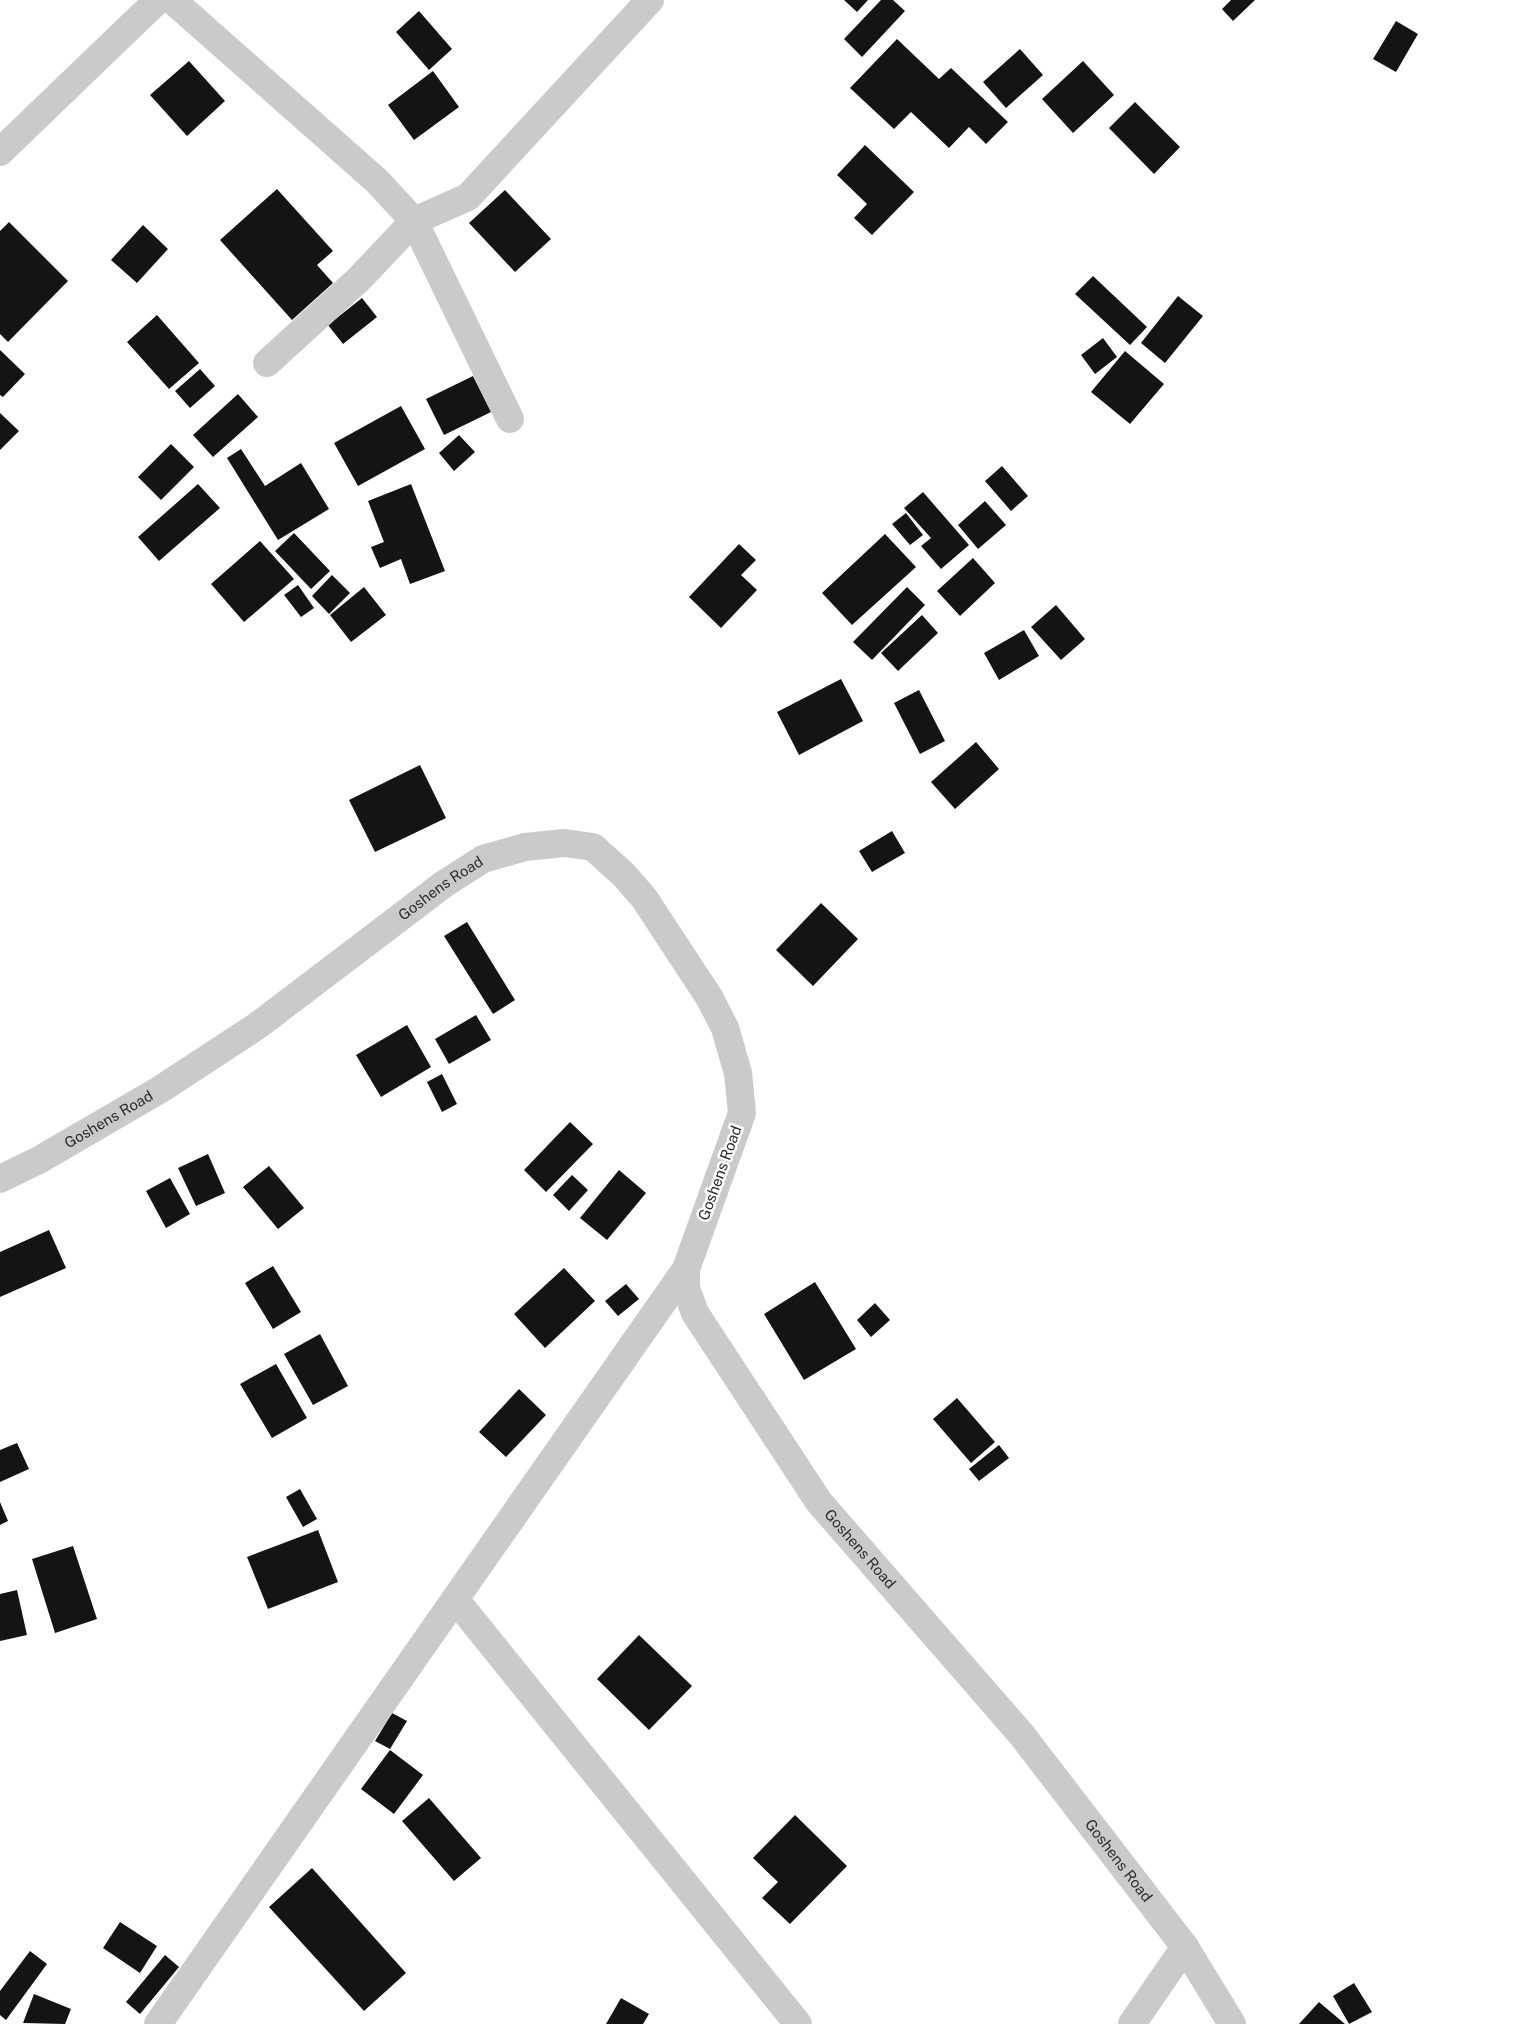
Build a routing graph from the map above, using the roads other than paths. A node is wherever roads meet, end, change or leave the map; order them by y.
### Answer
1 (158, 0) edge
2 (172, 0) edge
3 (650, 0) edge
4 (0, 152) edge
5 (414, 221) junction
6 (267, 363) dead end
7 (510, 419) dead end
8 (0, 1179) edge
9 (686, 1269) junction
10 (455, 1599) junction
11 (1185, 1947) junction
12 (158, 2024) edge
13 (798, 2024) edge
14 (1132, 2024) edge
15 (1232, 2024) edge

1 - 4 street
2 - 5 street
3 - 5 street
5 - 6 street
5 - 7 street
8 - 9 street, Goshens Road
9 - 10 street
9 - 11 street, Goshens Road
10 - 12 street
10 - 13 street
11 - 14 street
11 - 15 street, Goshens Road

